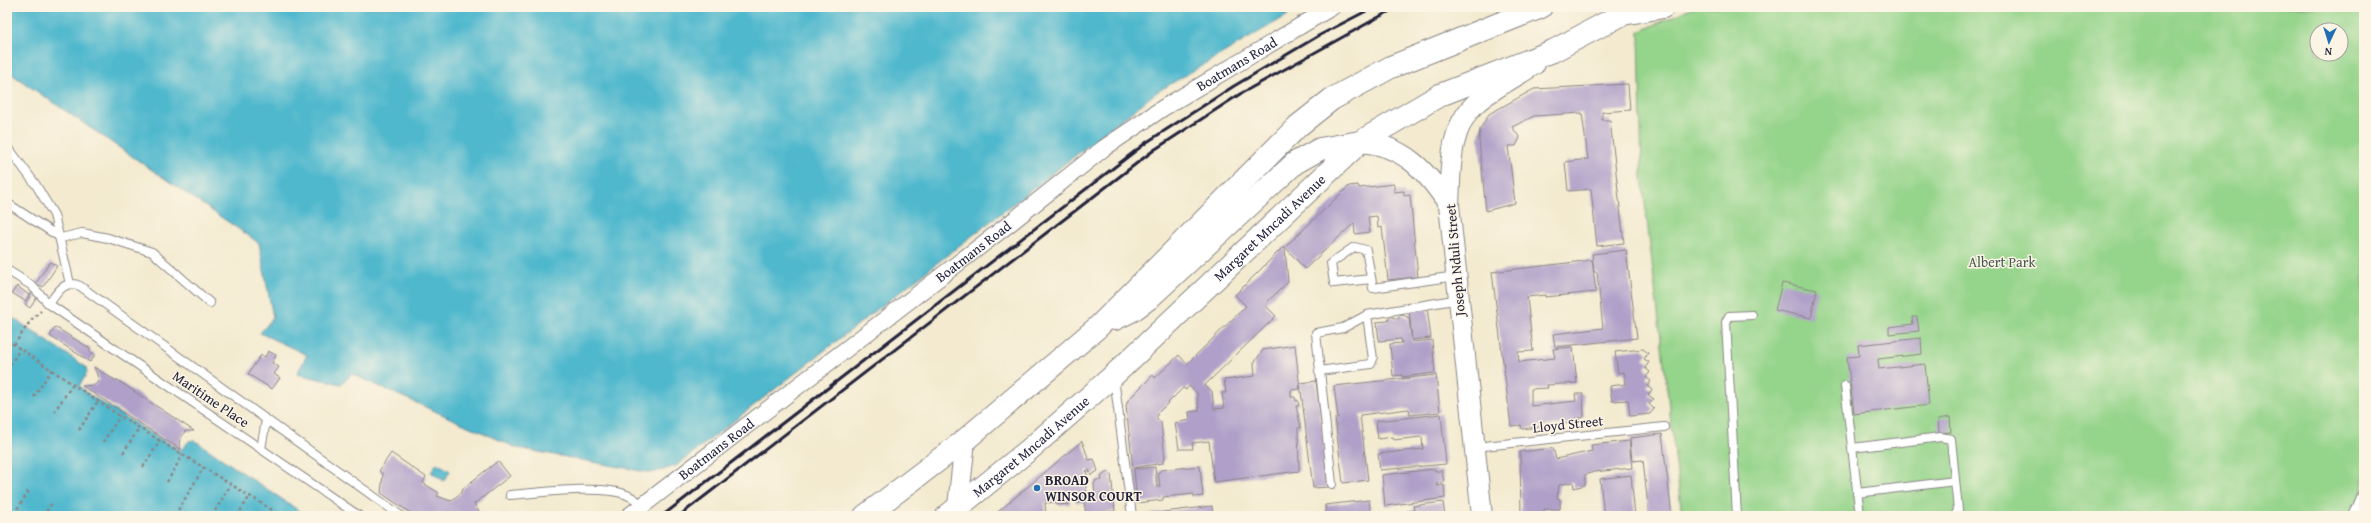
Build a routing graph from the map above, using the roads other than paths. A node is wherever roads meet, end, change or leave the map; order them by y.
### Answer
1 (1541, 7) edge
2 (1663, 7) edge
3 (1322, 10) edge
4 (1629, 10) edge
5 (1553, 51) junction
6 (1360, 142) junction
7 (7, 146) edge
8 (7, 203) edge
9 (1449, 205) junction
10 (61, 238) junction
11 (7, 270) edge
12 (1457, 276) junction
13 (1371, 279) junction
14 (70, 284) junction
15 (1459, 298) junction
16 (210, 303) dead end
17 (49, 304) junction
18 (1367, 315) junction
19 (1752, 315) dead end
20 (1098, 327) junction
21 (1319, 371) junction
22 (1114, 375) junction
23 (1845, 386) dead end
24 (266, 420) junction
25 (1664, 427) dead end
26 (966, 440) junction
27 (1474, 447) junction
28 (1852, 448) junction
29 (261, 449) junction
30 (1955, 481) junction
31 (1332, 484) dead end
32 (2364, 490) edge
33 (1856, 493) junction
34 (510, 495) dead end
35 (642, 505) junction
36 (954, 513) edge
37 (359, 516) edge
38 (401, 516) edge
39 (629, 516) edge
40 (865, 516) edge
41 (1132, 516) edge
42 (1482, 516) edge
43 (1737, 516) edge
44 (1860, 516) edge
45 (1955, 516) edge
46 (2353, 516) edge

1 - 20 main road
2 - 4 main road, Margaret Mncadi Avenue
3 - 35 street, Boatmans Road
4 - 5 main road, Margaret Mncadi Avenue
5 - 6 main road, Margaret Mncadi Avenue
5 - 9 street, Joseph Nduli Street
6 - 9 street
6 - 20 main road
6 - 22 main road, Margaret Mncadi Avenue
7 - 10 lane
8 - 10 lane
9 - 12 street, Joseph Nduli Street
10 - 14 lane
10 - 16 lane
11 - 17 lane, Maritime Place
12 - 13 lane
12 - 15 street, Joseph Nduli Street
13 - 13 lane
14 - 17 lane
14 - 24 lane
15 - 18 lane
15 - 27 street, Joseph Nduli Street
17 - 29 lane, Maritime Place
18 - 21 lane
18 - 21 lane
19 - 43 lane
20 - 26 main road
21 - 31 lane
22 - 36 main road, Margaret Mncadi Avenue
22 - 41 lane
23 - 28 lane
24 - 29 lane
24 - 38 lane
25 - 27 lane, Lloyd Street
26 - 36 street
26 - 40 main road
27 - 42 street, Joseph Nduli Street
28 - 30 lane
28 - 33 lane
29 - 37 lane, Maritime Place
30 - 33 lane
30 - 45 lane
32 - 46 lane
33 - 44 lane
34 - 35 lane
35 - 39 street, Boatmans Road

